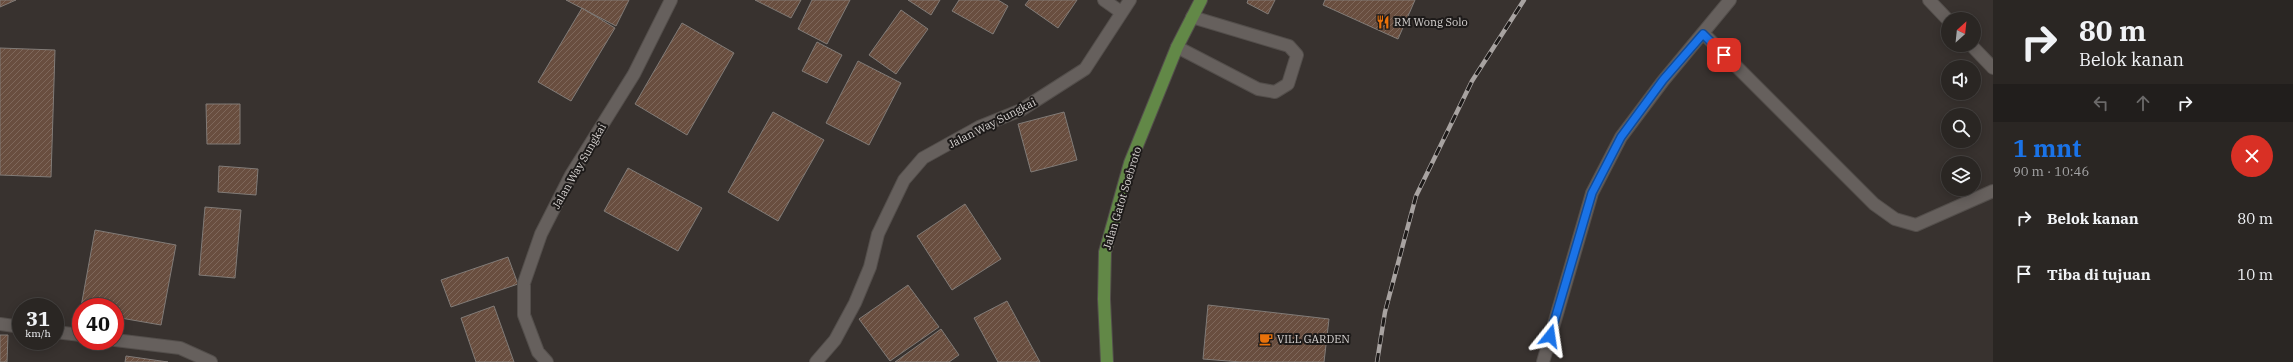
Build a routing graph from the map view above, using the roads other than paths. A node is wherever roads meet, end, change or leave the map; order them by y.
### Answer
1 (671, 0) edge
2 (1104, 0) edge
3 (1130, 0) edge
4 (1201, 0) edge
5 (1730, 0) edge
6 (1929, 0) edge
7 (1121, 12) junction
8 (1941, 13) edge
9 (1192, 17) junction
10 (1703, 34) junction
11 (1177, 47) junction
12 (1978, 52) edge
13 (1993, 68) edge
14 (1993, 191) edge
15 (0, 324) edge
16 (12, 326) edge
17 (124, 341) edge
18 (211, 362) edge
19 (547, 362) edge
20 (816, 362) edge
21 (1107, 362) edge
22 (1543, 362) edge

1 - 19 street, Jalan Way Sungkai
2 - 7 street
3 - 7 street, Jalan Way Sungkai
4 - 9 main road, Jalan Gatot Soebroto
5 - 10 street
6 - 8 street
7 - 20 street, Jalan Way Sungkai
9 - 11 main road, Jalan Gatot Soebroto
9 - 11 street
10 - 14 street
10 - 22 street
11 - 21 main road, Jalan Gatot Soebroto
12 - 13 street
15 - 16 street
17 - 18 street

